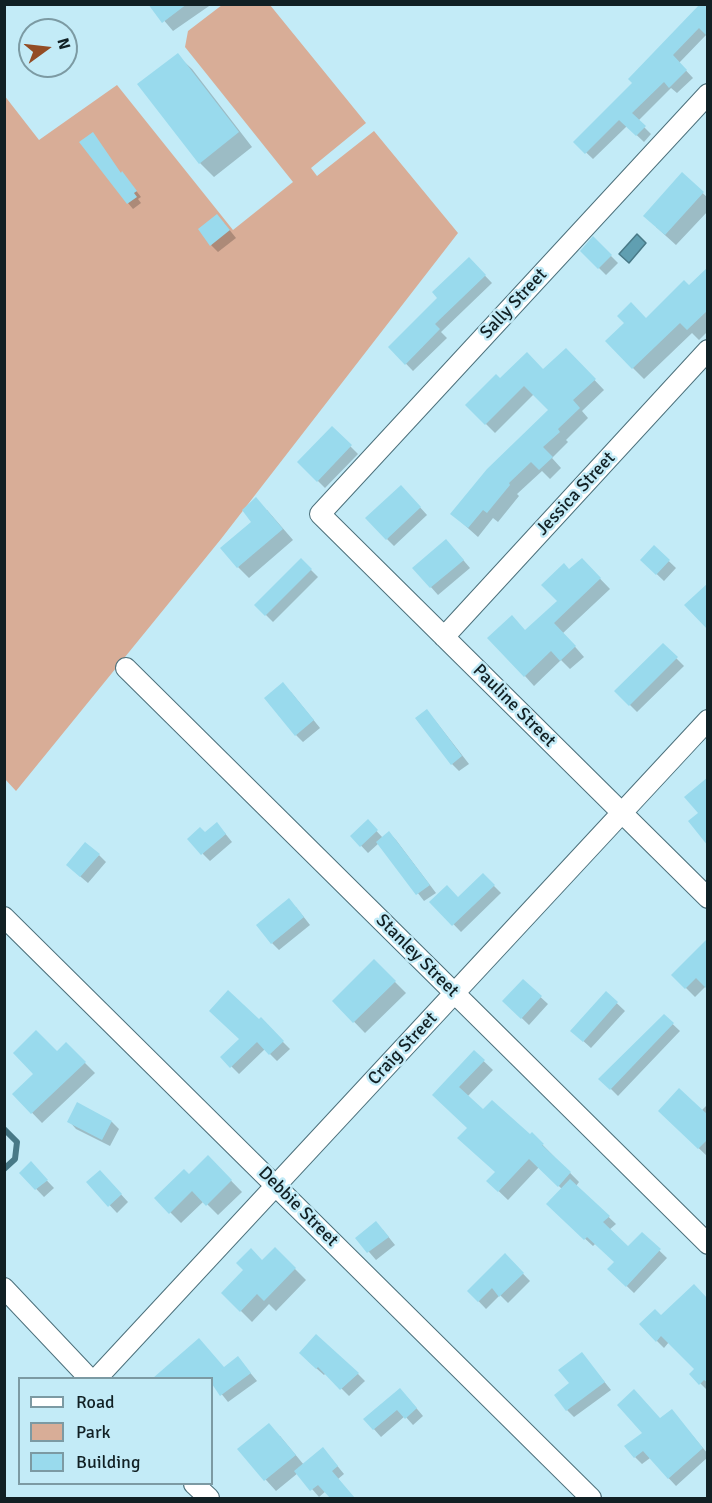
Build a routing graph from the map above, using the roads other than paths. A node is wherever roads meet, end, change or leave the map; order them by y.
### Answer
1 (708, 94) edge
2 (708, 351) edge
3 (320, 514) joint
4 (444, 637) junction
5 (126, 668) dead end
6 (708, 720) edge
7 (622, 814) junction
8 (708, 898) edge
9 (4, 917) edge
10 (455, 993) junction
11 (276, 1186) junction
12 (708, 1244) edge
13 (4, 1288) edge
14 (88, 1377) edge
15 (98, 1377) edge
16 (195, 1485) edge
17 (209, 1498) edge
18 (591, 1498) edge

1 - 3 street, Sally Street
2 - 4 street, Jessica Street
3 - 4 street, Pauline Street
4 - 7 street, Pauline Street
5 - 10 street, Stanley Street
6 - 7 street, Craig Street
7 - 8 street, Pauline Street
7 - 10 street, Craig Street
9 - 11 street, Debbie Street
10 - 11 street, Craig Street
10 - 12 street, Stanley Street
11 - 15 street, Craig Street
11 - 18 street, Debbie Street
13 - 14 street
16 - 17 street

